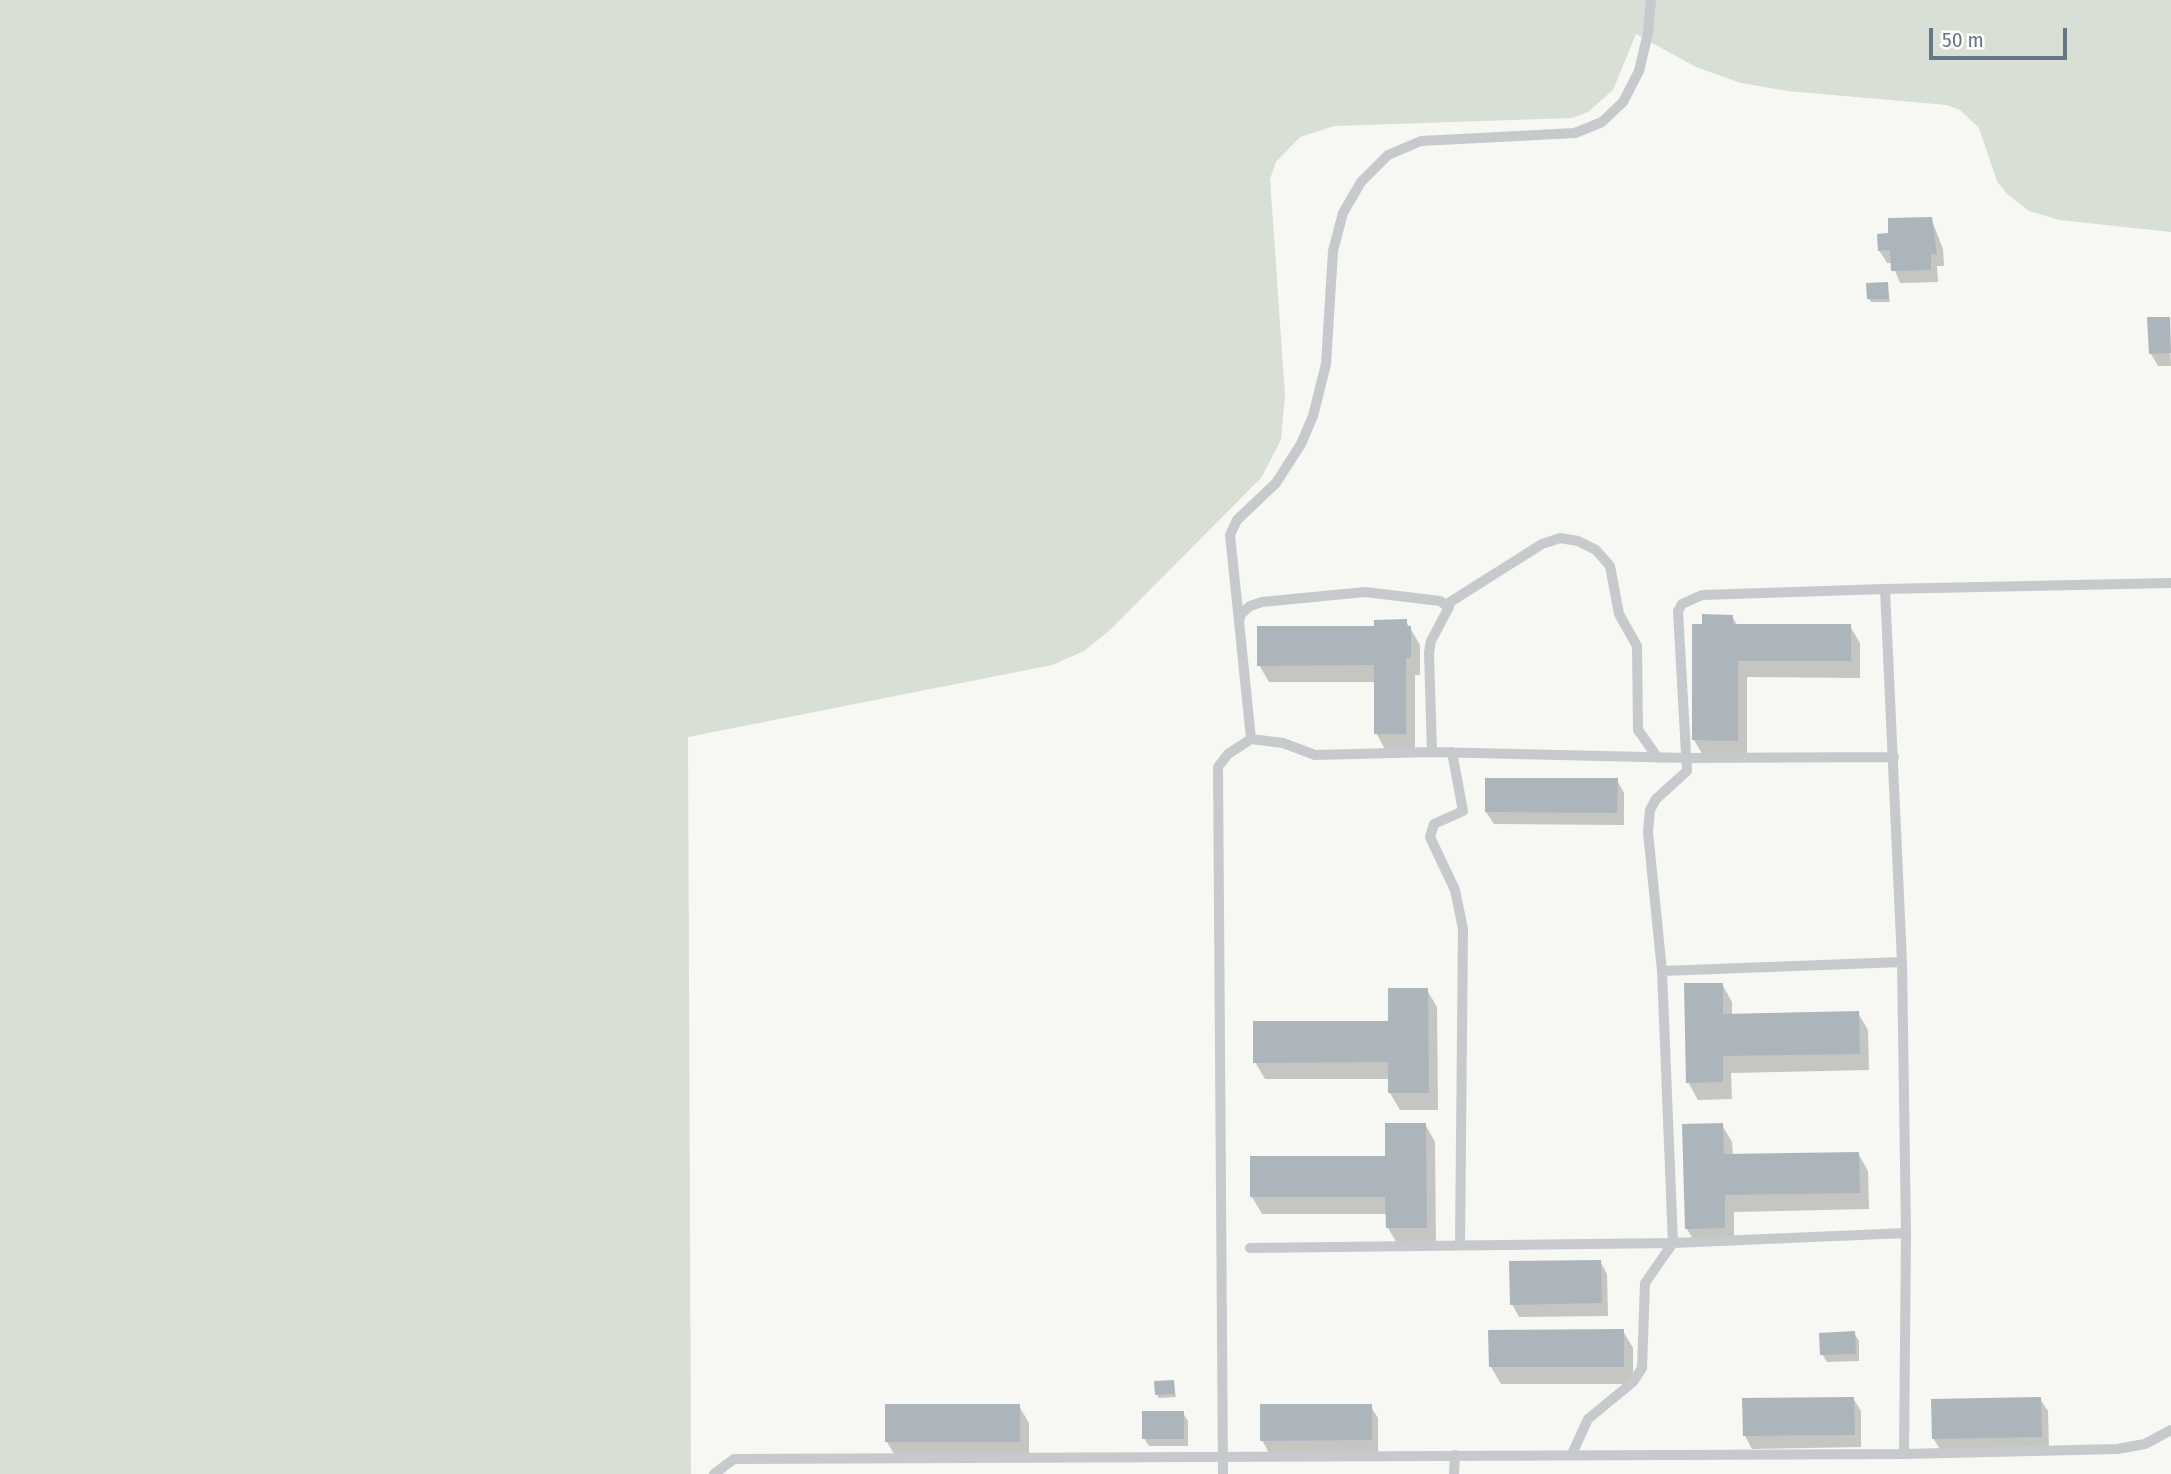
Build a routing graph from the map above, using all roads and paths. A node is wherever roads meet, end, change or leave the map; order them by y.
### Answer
1 (1651, 0) edge
2 (2171, 583) edge
3 (1885, 589) junction
4 (1447, 604) junction
5 (1239, 621) junction
6 (1251, 739) junction
7 (1432, 752) junction
8 (1452, 752) junction
9 (1894, 757) junction
10 (1658, 758) junction
11 (1687, 758) junction
12 (1902, 962) junction
13 (1662, 971) junction
14 (1906, 1233) junction
15 (1673, 1242) junction
16 (1460, 1245) junction
17 (1250, 1248) dead end
18 (2171, 1430) edge
19 (1572, 1454) junction
20 (1904, 1454) junction
21 (1455, 1455) junction
22 (1223, 1459) junction
23 (714, 1474) edge
24 (1223, 1474) edge
25 (1454, 1474) edge

1 - 5 lane
2 - 3 lane
3 - 9 lane
3 - 11 lane
4 - 5 lane
4 - 7 lane
4 - 10 lane
5 - 6 lane
6 - 7 lane
6 - 22 lane
7 - 8 lane
8 - 10 lane
8 - 16 lane
9 - 11 lane
9 - 12 lane
10 - 11 lane
11 - 13 lane
12 - 13 lane
12 - 14 lane
13 - 15 lane
14 - 15 lane
14 - 20 lane
15 - 16 lane
15 - 19 lane
16 - 17 lane
18 - 20 lane
19 - 20 lane
19 - 21 lane
21 - 22 lane
21 - 25 lane
22 - 23 lane
22 - 24 lane

